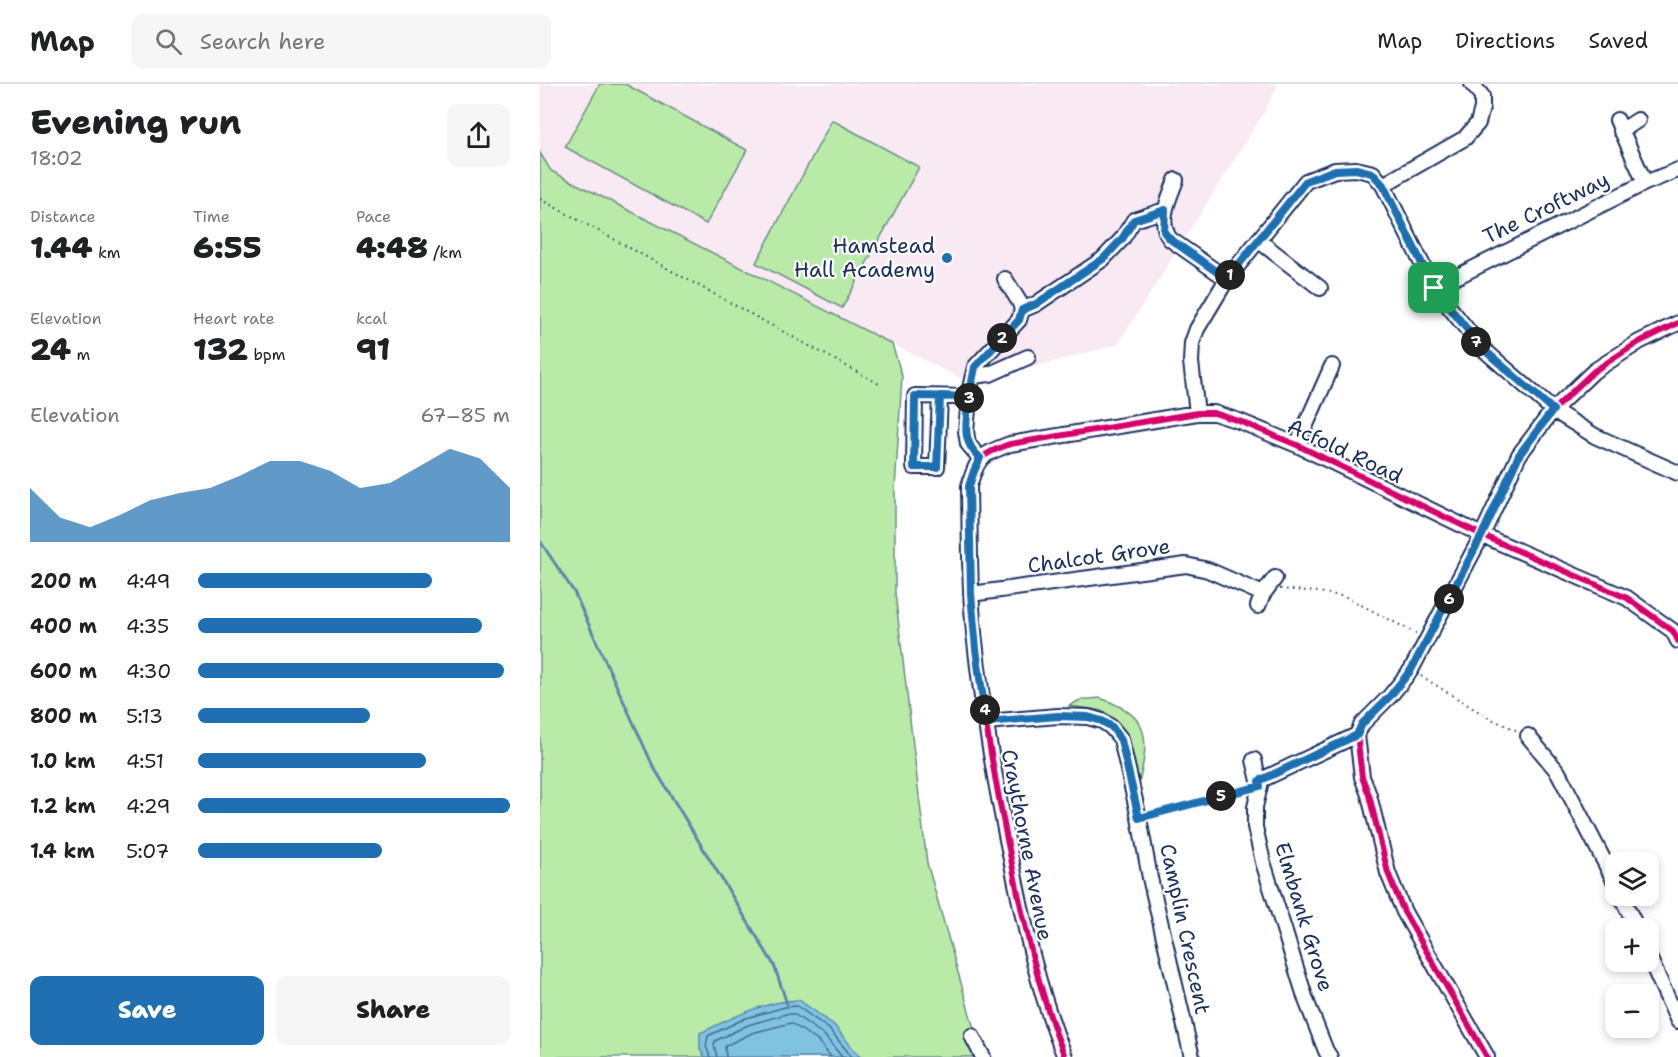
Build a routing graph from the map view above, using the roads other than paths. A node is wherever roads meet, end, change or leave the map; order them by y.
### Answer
1 (1472, 84) edge
2 (1638, 120) dead end
3 (1678, 170) edge
4 (1176, 180) dead end
5 (1645, 183) junction
6 (1383, 185) junction
7 (1165, 210) junction
8 (1258, 240) junction
9 (1005, 279) dead end
10 (1227, 279) junction
11 (1320, 288) dead end
12 (1434, 288) junction
13 (1022, 310) junction
14 (1678, 323) edge
15 (1028, 357) dead end
16 (1333, 366) dead end
17 (972, 376) junction
18 (940, 396) junction
19 (969, 397) junction
20 (1553, 410) junction
21 (1197, 413) junction
22 (1297, 445) junction
23 (980, 458) junction
24 (1678, 473) edge
25 (1482, 535) junction
26 (1266, 592) road end
27 (971, 594) junction
28 (1678, 641) edge
29 (986, 722) junction
30 (1357, 735) junction
31 (1528, 736) road end
32 (1254, 760) dead end
33 (1260, 784) junction
34 (1605, 863) edge
35 (1656, 972) edge
36 (1678, 1021) edge
37 (972, 1036) dead end
38 (983, 1057) edge
39 (1065, 1057) edge
40 (1192, 1057) edge
41 (1330, 1057) edge
42 (1487, 1057) edge

1 - 6 street
2 - 5 street
3 - 5 street, The Croftway
4 - 7 street
5 - 12 street, The Croftway
6 - 8 street
6 - 12 street
7 - 10 street
7 - 13 street
8 - 10 street
8 - 11 street
9 - 13 street
10 - 21 street
12 - 20 street
13 - 17 street
14 - 20 street
15 - 17 street
16 - 22 street
17 - 19 street
18 - 18 street
18 - 19 street
19 - 23 street
20 - 24 street
20 - 25 street
21 - 22 street, Acfold Road
21 - 23 street, Acfold Road
22 - 25 street, Acfold Road
23 - 27 street, Craythorne Avenue
25 - 28 street, Acfold Road
25 - 30 street
26 - 27 street, Chalcot Grove
27 - 29 street, Craythorne Avenue
29 - 39 street, Craythorne Avenue
29 - 40 street, Camplin Crescent
30 - 33 street
30 - 42 street
31 - 34 street
32 - 33 street, Elmbank Grove
33 - 41 street, Elmbank Grove
35 - 36 street
37 - 38 street

